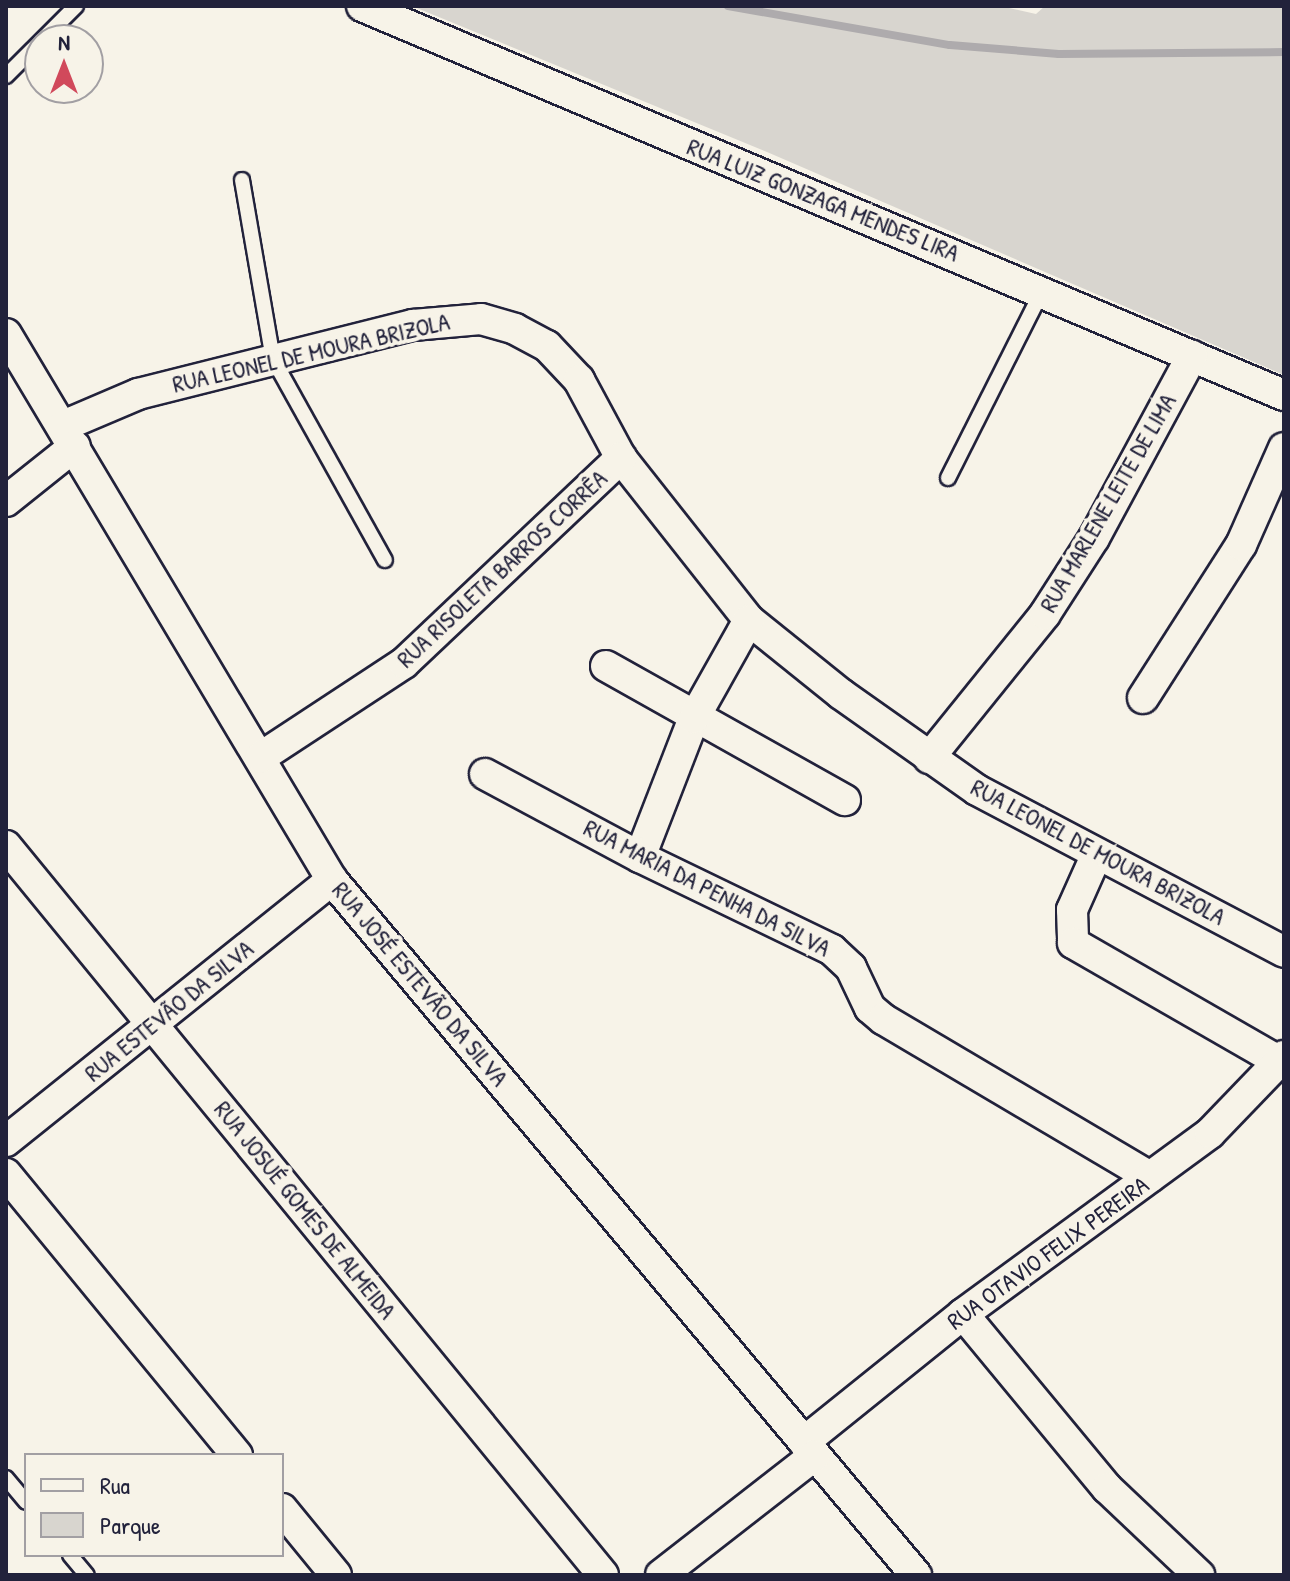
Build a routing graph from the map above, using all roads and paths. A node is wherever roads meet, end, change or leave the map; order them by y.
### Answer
1 (76, 6) edge
2 (362, 6) edge
3 (6, 76) edge
4 (242, 180) dead end
5 (1043, 291) junction
6 (6, 334) edge
7 (1192, 356) junction
8 (273, 359) junction
9 (1284, 395) edge
10 (69, 436) junction
11 (1284, 448) edge
12 (621, 458) junction
13 (948, 478) dead end
14 (6, 501) edge
15 (385, 560) dead end
16 (749, 620) junction
17 (606, 666) dead end
18 (1143, 698) dead end
19 (694, 718) junction
20 (261, 757) junction
21 (929, 758) junction
22 (485, 774) dead end
23 (845, 800) dead end
24 (6, 846) edge
25 (1096, 856) junction
26 (640, 857) junction
27 (332, 880) junction
28 (1284, 952) edge
29 (153, 1024) junction
30 (1282, 1059) edge
31 (6, 1141) edge
32 (6, 1174) edge
33 (1150, 1177) junction
34 (963, 1314) junction
35 (810, 1449) junction
36 (235, 1453) edge
37 (6, 1478) edge
38 (24, 1500) edge
39 (284, 1511) edge
40 (72, 1557) edge
41 (87, 1575) edge
42 (336, 1575) edge
43 (603, 1575) edge
44 (661, 1575) edge
45 (916, 1575) edge
46 (1199, 1575) edge

1 - 3 lane
2 - 5 street, RUA LUIZ GONZAGA MENDES LIRA
4 - 8 lane
5 - 7 street, RUA LUIZ GONZAGA MENDES LIRA
5 - 13 lane
6 - 10 street, RUA JOSÉ ESTEVÃO DA SILVA
7 - 9 street, RUA LUIZ GONZAGA MENDES LIRA
7 - 21 street, RUA MARLENE LEITE DE LIMA
8 - 10 street, RUA LEONEL DE MOURA BRIZOLA
8 - 12 street, RUA LEONEL DE MOURA BRIZOLA
8 - 15 lane
10 - 14 street, RUA LEONEL DE MOURA BRIZOLA
10 - 20 street, RUA JOSÉ ESTEVÃO DA SILVA
11 - 18 street
12 - 16 street, RUA LEONEL DE MOURA BRIZOLA
12 - 20 street, RUA RISOLETA BARROS CORRÊA
16 - 19 street
16 - 21 street, RUA LEONEL DE MOURA BRIZOLA
17 - 19 street
19 - 23 street
19 - 26 street
20 - 27 street, RUA JOSÉ ESTEVÃO DA SILVA
21 - 25 street, RUA LEONEL DE MOURA BRIZOLA
22 - 26 street, RUA MARIA DA PENHA DA SILVA
24 - 29 street, RUA JOSUÉ GOMES DE ALMEIDA
25 - 28 street, RUA LEONEL DE MOURA BRIZOLA
25 - 30 street
26 - 33 street, RUA MARIA DA PENHA DA SILVA
27 - 29 street, RUA ESTEVÃO DA SILVA
27 - 35 street, RUA JOSÉ ESTEVÃO DA SILVA
29 - 31 street, RUA ESTEVÃO DA SILVA
29 - 43 street, RUA JOSUÉ GOMES DE ALMEIDA
30 - 33 street, RUA OTAVIO FELIX PEREIRA
32 - 36 street
33 - 34 street, RUA OTAVIO FELIX PEREIRA
34 - 35 street, RUA OTAVIO FELIX PEREIRA
34 - 46 street
35 - 44 street, RUA OTAVIO FELIX PEREIRA
35 - 45 street, RUA JOSÉ ESTEVÃO DA SILVA
37 - 38 lane
39 - 42 street
40 - 41 lane

